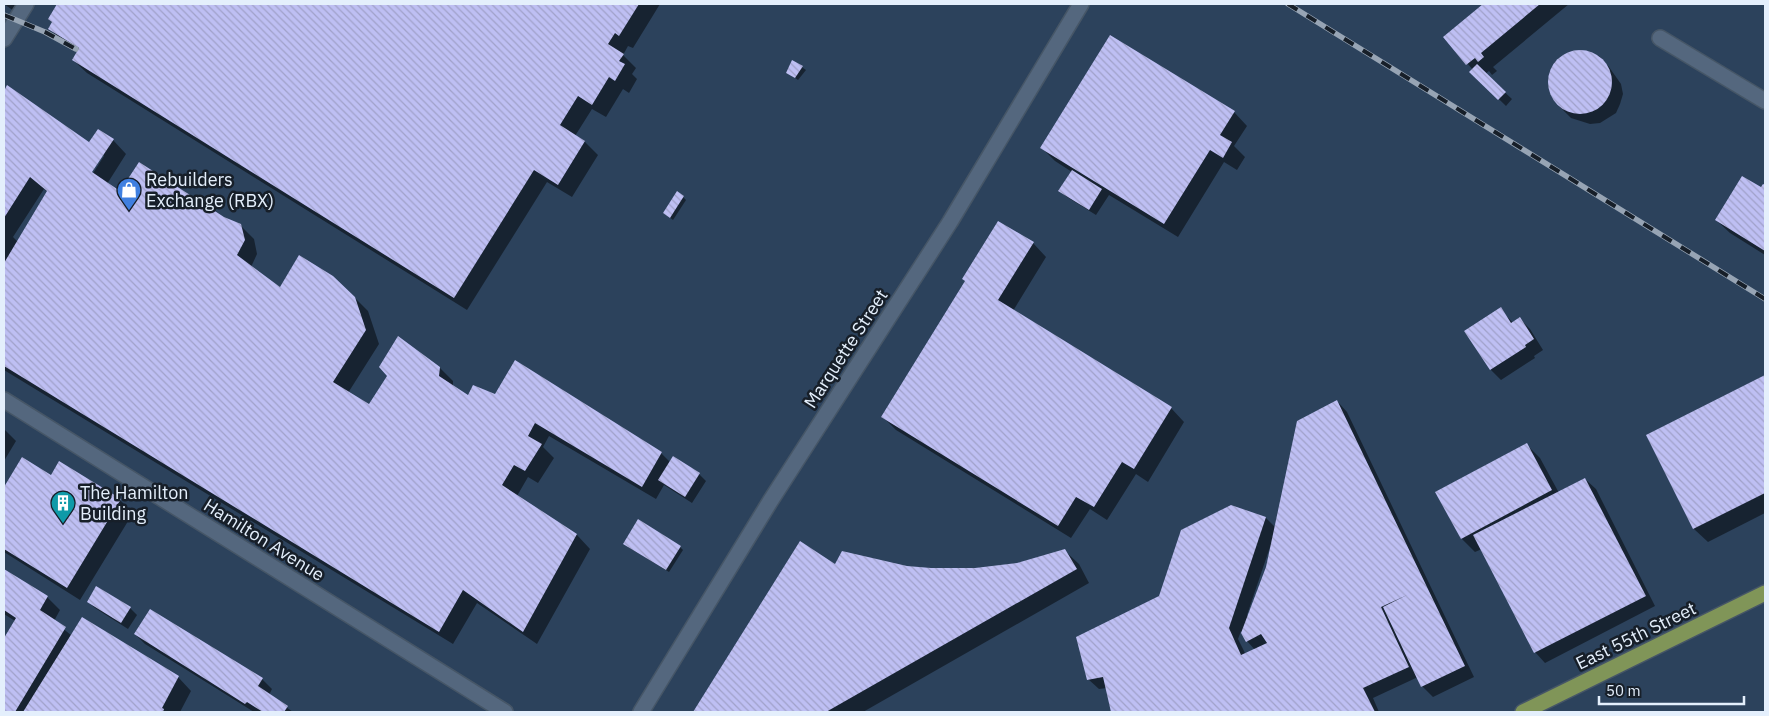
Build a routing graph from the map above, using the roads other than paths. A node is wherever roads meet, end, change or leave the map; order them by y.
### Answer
1 (26, 4) edge
2 (1081, 4) edge
3 (1660, 38) dead end
4 (4, 39) edge
5 (1765, 101) edge
6 (4, 400) edge
7 (1765, 593) edge
8 (504, 712) edge
9 (641, 712) edge
10 (1523, 712) edge

1 - 4 street
2 - 9 street, Marquette Street
3 - 5 street
6 - 8 street, Hamilton Avenue
7 - 10 main road, East 55th Street

